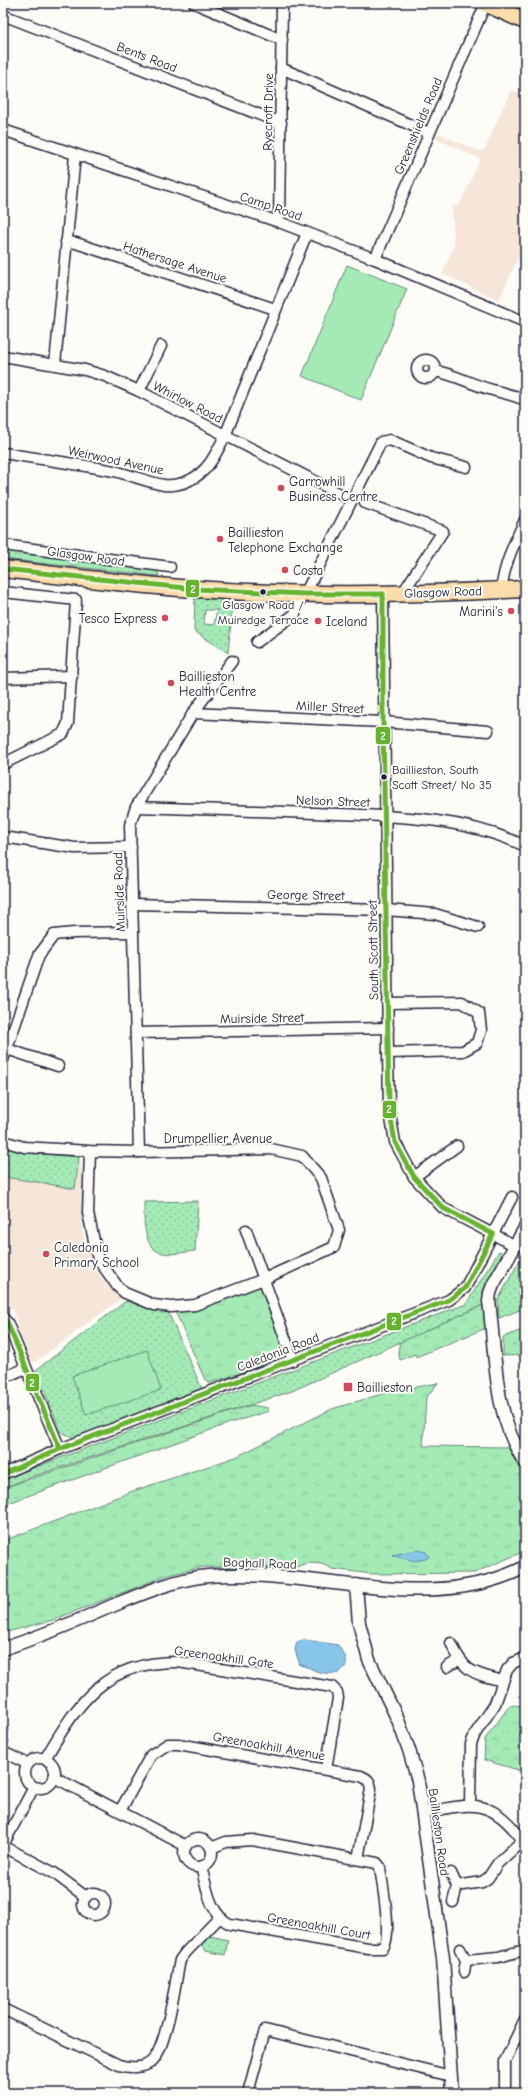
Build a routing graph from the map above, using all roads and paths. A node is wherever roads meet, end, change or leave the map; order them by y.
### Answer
1 (194, 3) edge
2 (282, 3) edge
3 (485, 3) edge
4 (3, 15) edge
5 (525, 21) edge
6 (282, 40) junction
7 (281, 68) junction
8 (281, 123) junction
9 (3, 130) edge
10 (430, 133) junction
11 (75, 155) junction
12 (279, 222) junction
13 (307, 233) junction
14 (66, 242) junction
15 (375, 259) junction
16 (275, 309) junction
17 (525, 322) edge
18 (161, 346) dead end
19 (3, 356) edge
20 (55, 364) junction
21 (435, 371) dead end
22 (138, 391) junction
23 (525, 400) edge
24 (226, 436) junction
25 (3, 453) edge
26 (466, 467) dead end
27 (352, 500) junction
28 (365, 503) dead end
29 (525, 520) edge
30 (3, 545) edge
31 (170, 567) dead end
32 (3, 569) edge
33 (525, 590) edge
34 (501, 591) junction
35 (3, 592) edge
36 (305, 594) junction
37 (383, 594) junction
38 (402, 594) junction
39 (257, 642) dead end
40 (232, 661) dead end
41 (72, 676) junction
42 (3, 678) edge
43 (193, 713) junction
44 (383, 722) junction
45 (488, 731) dead end
46 (3, 764) edge
47 (136, 807) junction
48 (384, 816) junction
49 (3, 838) edge
50 (525, 846) edge
51 (131, 847) junction
52 (132, 904) junction
53 (386, 910) junction
54 (478, 927) dead end
55 (133, 932) junction
56 (387, 1003) junction
57 (388, 1028) junction
58 (136, 1033) junction
59 (7, 1050) junction
60 (388, 1053) junction
61 (3, 1060) edge
62 (58, 1066) dead end
63 (3, 1141) edge
64 (457, 1146) dead end
65 (90, 1150) junction
66 (139, 1152) junction
67 (414, 1177) junction
68 (512, 1197) dead end
69 (525, 1228) edge
70 (246, 1230) dead end
71 (493, 1234) junction
72 (514, 1245) junction
73 (264, 1279) junction
74 (3, 1318) edge
75 (293, 1360) junction
76 (26, 1368) junction
77 (3, 1378) edge
78 (60, 1449) junction
79 (525, 1462) edge
80 (3, 1474) edge
81 (525, 1567) edge
82 (356, 1585) junction
83 (452, 1643) dead end
84 (3, 1649) edge
85 (525, 1658) edge
86 (459, 1660) junction
87 (447, 1667) dead end
88 (503, 1681) junction
89 (3, 1752) edge
90 (45, 1759) junction
91 (28, 1764) junction
92 (326, 1769) junction
93 (54, 1777) junction
94 (34, 1787) junction
95 (470, 1805) junction
96 (120, 1811) junction
97 (424, 1813) junction
98 (524, 1841) edge
99 (3, 1845) edge
100 (186, 1846) junction
101 (211, 1848) junction
102 (358, 1859) junction
103 (201, 1867) junction
104 (451, 1873) dead end
105 (457, 1886) junction
106 (86, 1897) dead end
107 (453, 1902) dead end
108 (219, 1918) junction
109 (460, 1949) dead end
110 (525, 1950) edge
111 (466, 1960) junction
112 (464, 1972) dead end
113 (3, 2009) edge
114 (525, 2019) edge
115 (451, 2076) junction
116 (248, 2093) edge
117 (452, 2093) edge
118 (504, 2093) edge

1 - 6 street
2 - 6 street, Ryecroft Drive
3 - 5 main road
3 - 10 street, Greenshields Road
4 - 8 street, Bents Road
6 - 7 street, Ryecroft Drive
7 - 8 street, Ryecroft Drive
7 - 10 street
8 - 12 street, Ryecroft Drive
9 - 11 street, Camp Road
10 - 15 street, Greenshields Road
11 - 12 street, Camp Road
11 - 14 street
12 - 13 street, Camp Road
13 - 15 street, Camp Road
13 - 16 street, Weirwood Avenue
14 - 16 street, Hathersage Avenue
14 - 20 street
15 - 17 street, Camp Road
16 - 24 street, Weirwood Avenue
18 - 22 street
19 - 20 street, Whirlow Road
20 - 22 street, Whirlow Road
21 - 23 street
22 - 24 street, Whirlow Road
24 - 25 street, Weirwood Avenue
24 - 27 street, Whirlow Road
26 - 27 street
27 - 36 street
28 - 38 street
29 - 34 street
30 - 31 street, Glasgow Road
32 - 36 main road, Glasgow Road
33 - 34 main road, Glasgow Road
34 - 38 main road, Glasgow Road
35 - 41 street
36 - 37 main road, Glasgow Road
36 - 39 street
37 - 38 main road, Glasgow Road
37 - 44 street, South Scott Street
40 - 43 street, Muirside Road
41 - 42 street
41 - 46 street
43 - 44 street, Miller Street
43 - 47 street, Muirside Road
44 - 45 street, Miller Street
44 - 48 street, South Scott Street
47 - 48 street, Nelson Street
47 - 51 street, Muirside Road
48 - 50 street, Nelson Street
48 - 53 street, South Scott Street
49 - 51 street
51 - 52 street, Muirside Road
52 - 53 street, George Street
52 - 55 street, Muirside Road
53 - 54 street, George Street
53 - 56 street, South Scott Street
55 - 58 street, Muirside Road
55 - 59 street
56 - 57 street, South Scott Street
56 - 60 street
57 - 58 street, Muirside Street
57 - 60 street, South Scott Street
58 - 66 street, Muirside Road
59 - 61 street
59 - 62 street
60 - 67 street, South Scott Street
63 - 65 street, Drumpellier Avenue
64 - 67 street
65 - 66 street, Drumpellier Avenue
65 - 73 street, Drumpellier Avenue
66 - 73 street, Drumpellier Avenue
67 - 71 street, South Scott Street
68 - 71 street, Caledonia Road
69 - 72 street
70 - 73 street
71 - 72 street, South Scott Street
71 - 75 street, Caledonia Road
72 - 79 street
73 - 75 street
74 - 76 street
75 - 78 street, Caledonia Road
76 - 77 street
76 - 78 street
78 - 80 street, Caledonia Road
81 - 82 street, Boghall Road
82 - 84 street, Boghall Road
82 - 97 street, Baillieston Road
83 - 86 street
85 - 88 street
86 - 87 street
86 - 88 street
88 - 95 street
89 - 91 street
90 - 91 street
90 - 92 street, Greenoakhill Gate
90 - 93 street
91 - 94 street
92 - 96 street, Greenoakhill Avenue
92 - 102 street, Greenoakhill Avenue
93 - 94 street
93 - 96 street
94 - 99 street
95 - 97 street
95 - 98 street
96 - 100 street
97 - 115 street, Baillieston Road
98 - 105 street
99 - 106 street
100 - 101 street
100 - 103 street
101 - 102 street, Greenoakhill Court
101 - 103 street
102 - 108 street, Greenoakhill Court
103 - 108 street
104 - 105 street
105 - 107 street
108 - 113 street
109 - 111 street
110 - 111 street
111 - 112 street
114 - 118 street
115 - 116 street
115 - 117 street, Baillieston Road

